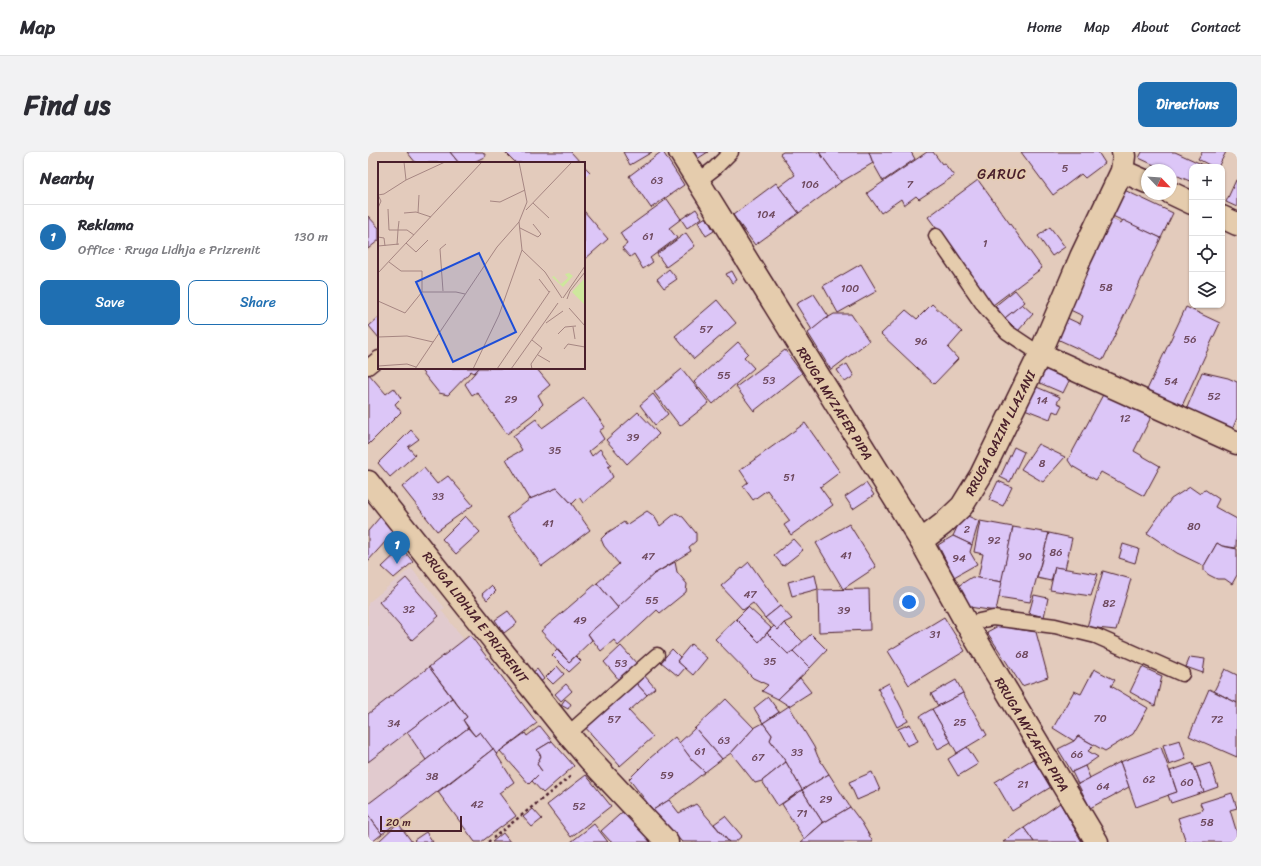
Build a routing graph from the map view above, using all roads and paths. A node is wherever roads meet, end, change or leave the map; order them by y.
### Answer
1 (680, 152) edge
2 (731, 152) edge
3 (1122, 161) edge
4 (1141, 177) edge
5 (697, 182) junction
6 (1177, 196) edge
7 (1189, 202) edge
8 (1225, 218) edge
9 (1237, 224) edge
10 (936, 236) dead end
11 (1040, 354) junction
12 (378, 359) edge
13 (368, 367) edge
14 (1237, 443) edge
15 (368, 482) edge
16 (921, 541) junction
17 (968, 626) junction
18 (657, 654) dead end
19 (1182, 674) dead end
20 (568, 734) junction
21 (590, 760) junction
22 (488, 842) edge
23 (667, 842) edge
24 (1097, 842) edge

1 - 5 street, RRUGA MYZAFER PIPA
2 - 5 lane
3 - 4 street
3 - 11 street, RRUGA QAZIM LLAZANI
5 - 16 street, RRUGA MYZAFER PIPA
6 - 7 street
8 - 9 street
10 - 11 lane
11 - 14 street
11 - 16 street, RRUGA QAZIM LLAZANI
12 - 13 lane
15 - 20 street, RRUGA LIDHJA E PRIZRENIT
16 - 17 street, RRUGA MYZAFER PIPA
17 - 19 lane
17 - 24 street, RRUGA MYZAFER PIPA
18 - 20 lane
20 - 21 street, RRUGA LIDHJA E PRIZRENIT
21 - 22 path
21 - 23 street, RRUGA LIDHJA E PRIZRENIT

